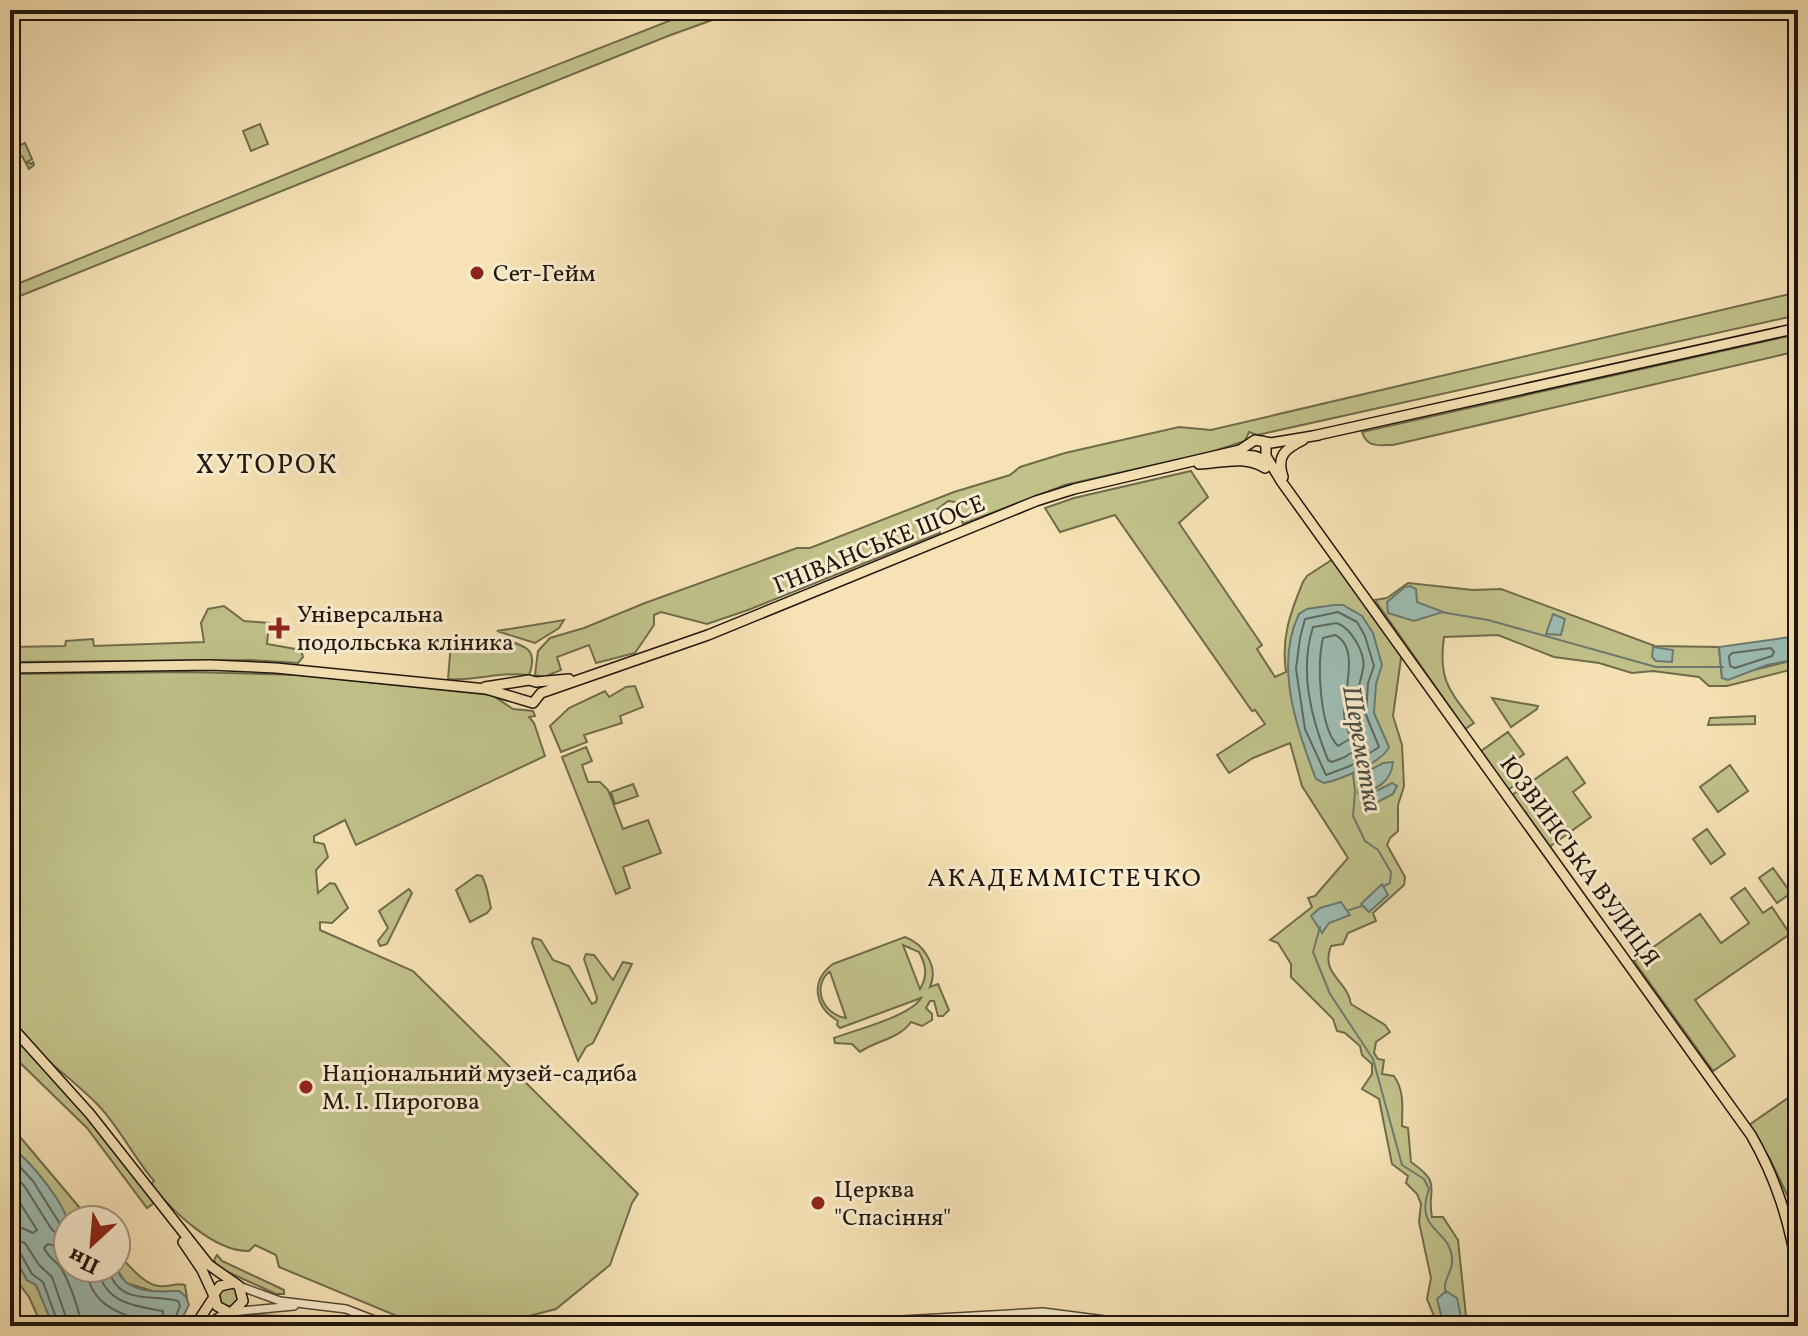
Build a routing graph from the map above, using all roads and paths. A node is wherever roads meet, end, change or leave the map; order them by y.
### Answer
1 (1798, 328) edge
2 (1319, 435) junction
3 (1307, 438) junction
4 (1259, 449) junction
5 (1199, 464) junction
6 (1177, 465) junction
7 (1289, 491) junction
8 (10, 668) edge
9 (600, 672) junction
10 (523, 681) junction
11 (536, 682) junction
12 (454, 687) junction
13 (541, 693) junction
14 (519, 698) junction
15 (10, 1025) edge
16 (165, 1211) junction
17 (1798, 1274) edge
18 (205, 1275) junction
19 (236, 1284) junction
20 (214, 1297) junction
21 (207, 1305) junction
22 (300, 1305) junction
23 (230, 1312) junction
24 (195, 1326) edge
25 (206, 1326) edge
26 (390, 1326) edge
27 (793, 1326) edge
28 (1152, 1326) edge

1 - 2 main road
2 - 3 main road
2 - 4 main road
3 - 4 main road
3 - 7 main road
4 - 5 main road, ГНІВАНСЬКЕ ШОСЕ
4 - 6 main road, ГНІВАНСЬКЕ ШОСЕ
4 - 7 main road
5 - 6 main road, ГНІВАНСЬКЕ ШОСЕ
5 - 7 main road
6 - 9 main road, ГНІВАНСЬКЕ ШОСЕ
7 - 17 main road, ЮЗВИНСЬКА ВУЛИЦЯ
8 - 12 main road, ГНІВАНСЬКЕ ШОСЕ
9 - 11 main road, ГНІВАНСЬКЕ ШОСЕ
9 - 13 main road, ГНІВАНСЬКЕ ШОСЕ
10 - 11 main road, ГНІВАНСЬКЕ ШОСЕ
10 - 12 main road, ГНІВАНСЬКЕ ШОСЕ
10 - 14 main road
11 - 13 main road
12 - 14 main road, ГНІВАНСЬКЕ ШОСЕ
13 - 14 main road, ГНІВАНСЬКЕ ШОСЕ
15 - 16 main road
16 - 18 main road
16 - 19 main road
18 - 20 main road
18 - 21 main road
19 - 20 main road
19 - 22 street
19 - 23 main road
20 - 21 main road
20 - 23 main road
21 - 24 main road
22 - 23 street
22 - 26 street
23 - 25 main road
27 - 28 street

